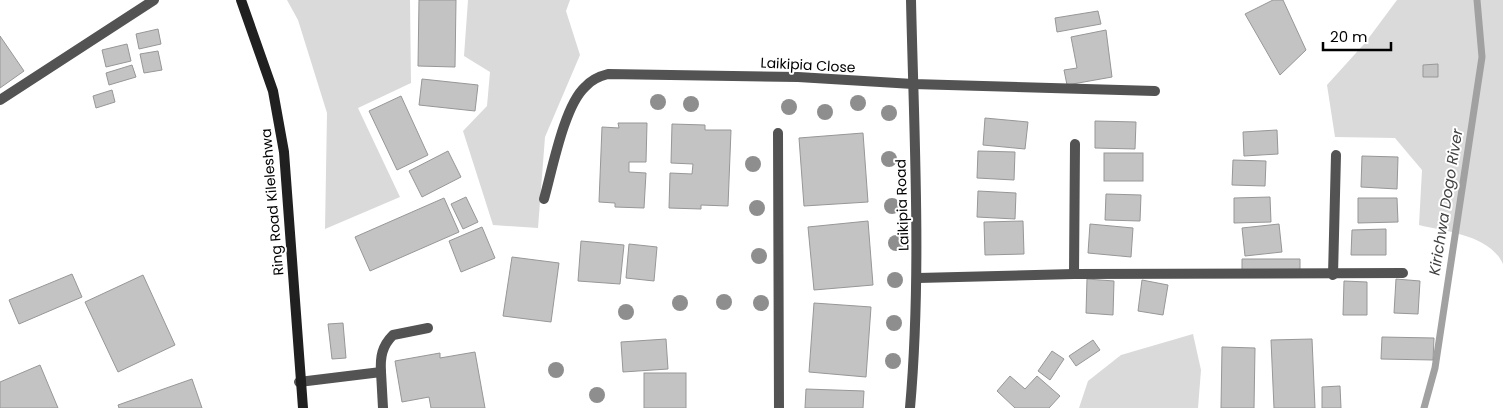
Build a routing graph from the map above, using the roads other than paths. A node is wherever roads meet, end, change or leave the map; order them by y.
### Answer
1 (154, 0) edge
2 (241, 0) edge
3 (911, 0) edge
4 (913, 84) junction
5 (1155, 91) dead end
6 (0, 100) edge
7 (778, 133) dead end
8 (1075, 144) dead end
9 (1336, 155) dead end
10 (544, 199) dead end
11 (1403, 273) dead end
12 (1074, 274) junction
13 (1333, 275) junction
14 (918, 278) junction
15 (428, 328) dead end
16 (381, 372) junction
17 (300, 382) junction
18 (303, 408) edge
19 (383, 408) edge
20 (779, 408) edge
21 (910, 408) edge

1 - 6 street
2 - 17 main road, Ring Road Kileleshwa
3 - 4 street, Laikipia Road
4 - 5 street, Laikipia Close
4 - 10 street, Laikipia Close
4 - 14 street, Laikipia Road
7 - 20 street
8 - 12 street
9 - 13 street
11 - 13 street
12 - 13 street
12 - 14 street
14 - 21 street, Laikipia Road
15 - 16 street
16 - 17 street
16 - 19 street
17 - 18 main road, Ring Road Kileleshwa

